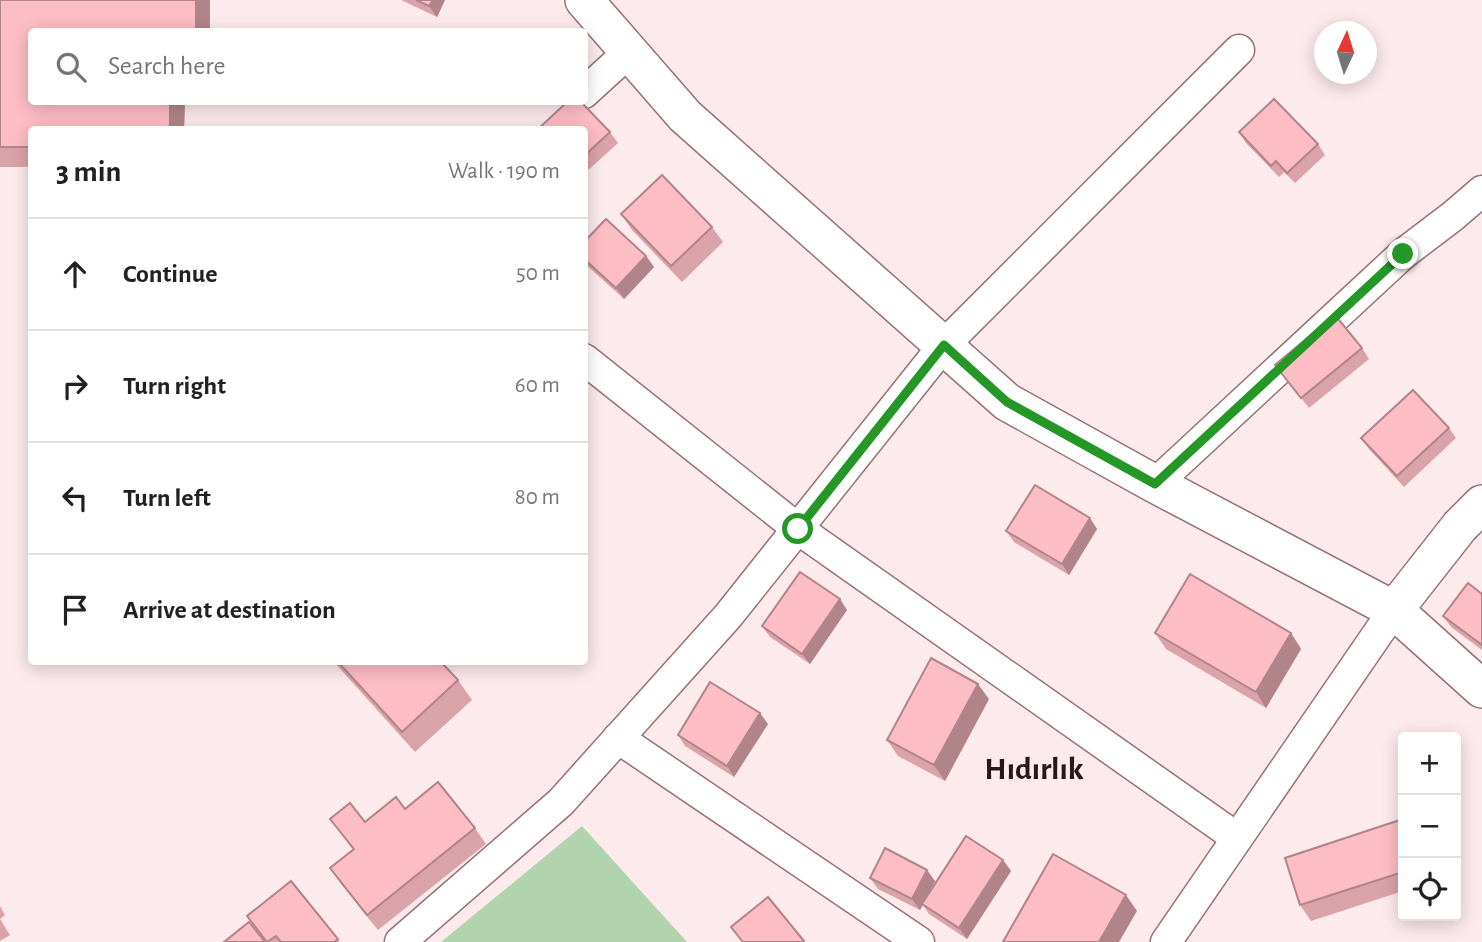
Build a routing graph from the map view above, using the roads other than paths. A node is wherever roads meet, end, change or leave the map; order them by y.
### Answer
1 (584, 0) edge
2 (1239, 50) dead end
3 (629, 52) junction
4 (588, 90) edge
5 (1482, 191) edge
6 (944, 345) junction
7 (588, 362) edge
8 (1155, 484) junction
9 (1482, 503) edge
10 (798, 529) junction
11 (1394, 610) junction
12 (1482, 689) edge
13 (618, 738) junction
14 (1237, 838) junction
15 (400, 942) edge
16 (919, 942) edge
17 (1166, 942) edge

1 - 3 street
2 - 6 street
3 - 4 street
3 - 6 street
5 - 8 street
6 - 8 street
6 - 10 street
7 - 10 street
8 - 11 street
9 - 11 street
10 - 13 street
10 - 14 street
11 - 12 street
11 - 14 street
13 - 15 street
13 - 16 street
14 - 17 street

